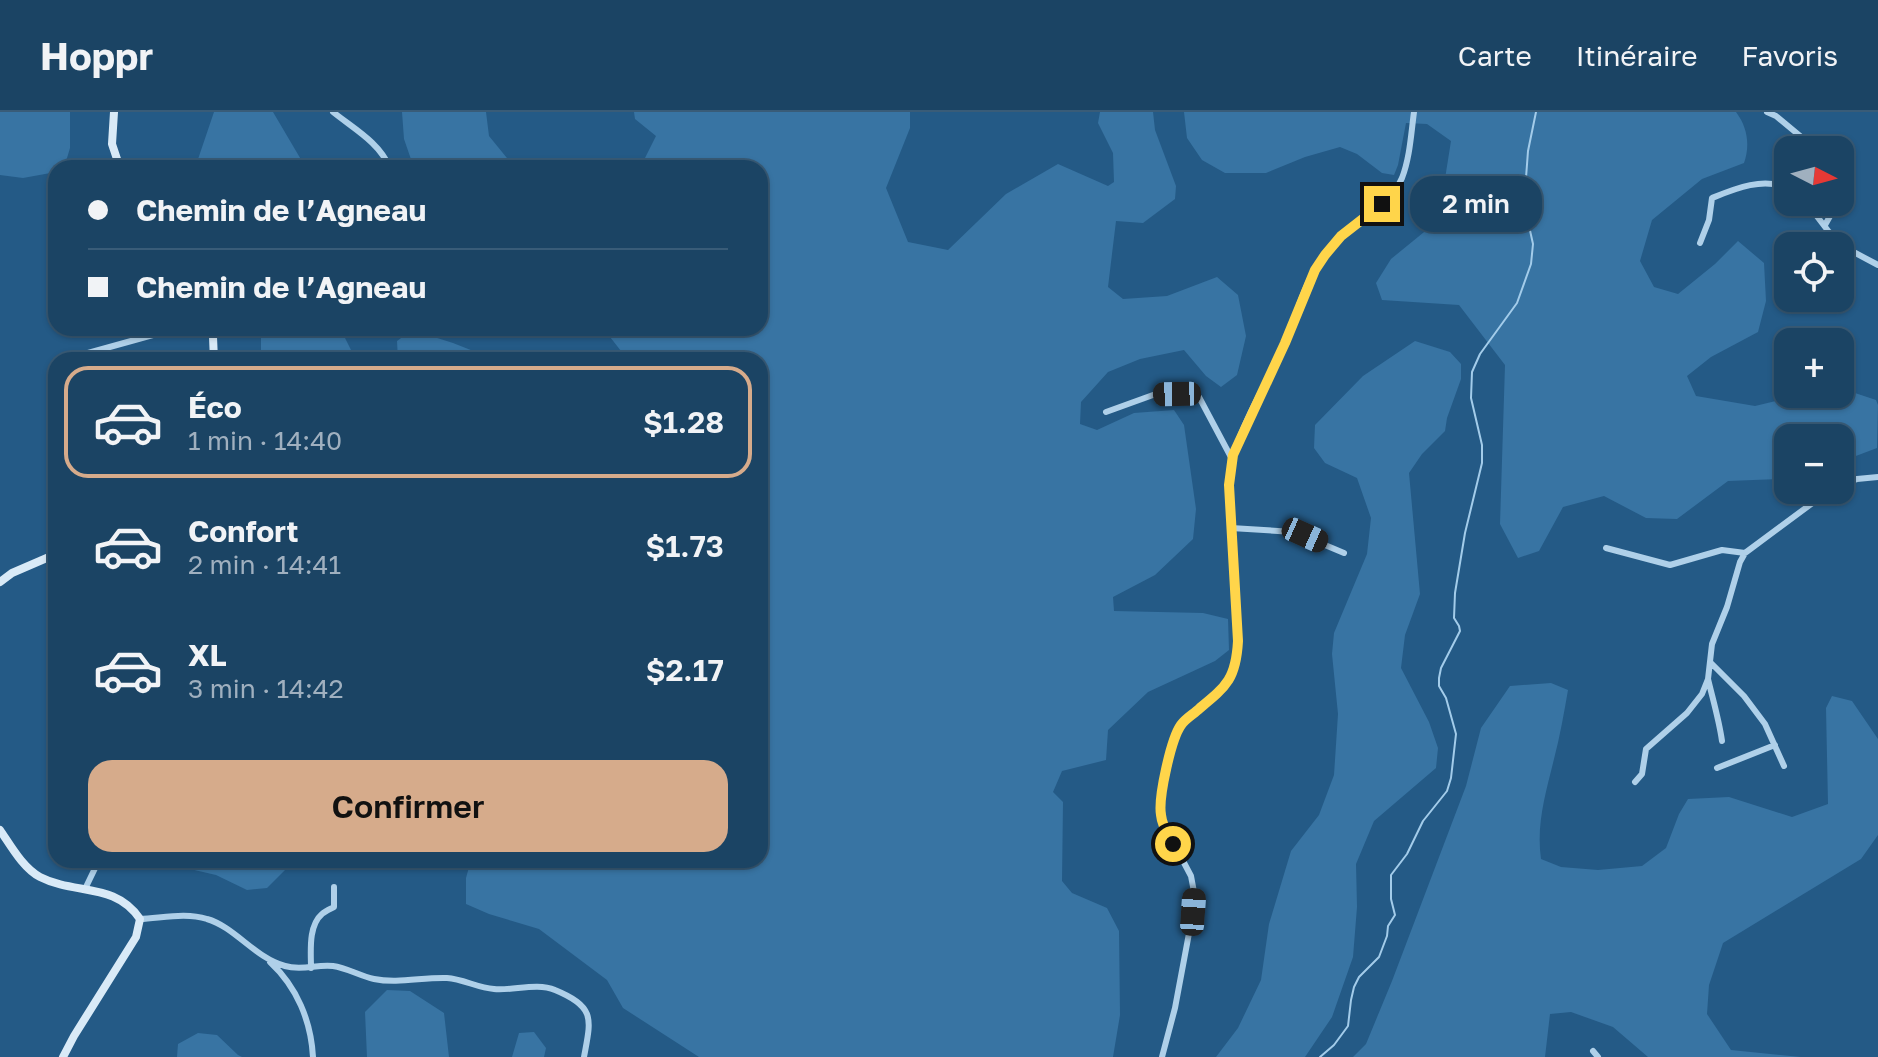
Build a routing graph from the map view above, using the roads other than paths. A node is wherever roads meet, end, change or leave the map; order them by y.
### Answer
1 (114, 112) edge
2 (333, 112) edge
3 (1414, 112) edge
4 (1767, 112) edge
5 (1800, 136) edge
6 (117, 160) edge
7 (386, 160) edge
8 (1774, 184) edge
9 (1818, 216) edge
10 (1830, 216) edge
11 (1825, 225) junction
12 (1700, 243) dead end
13 (1878, 265) edge
14 (149, 336) edge
15 (92, 352) edge
16 (1106, 412) dead end
17 (1232, 459) junction
18 (1878, 477) edge
19 (1854, 480) edge
20 (1811, 504) edge
21 (1231, 528) junction
22 (1606, 548) dead end
23 (1344, 553) dead end
24 (1745, 553) junction
25 (48, 557) edge
26 (0, 582) edge
27 (1710, 662) junction
28 (1708, 679) junction
29 (1722, 741) dead end
30 (1775, 745) junction
31 (1784, 766) dead end
32 (1717, 768) dead end
33 (1635, 782) dead end
34 (0, 830) edge
35 (95, 868) edge
36 (334, 887) dead end
37 (85, 889) junction
38 (140, 919) junction
39 (267, 959) junction
40 (311, 968) junction
41 (63, 1057) edge
42 (313, 1057) edge
43 (584, 1057) edge
44 (1162, 1057) edge

1 - 6 main road
2 - 7 street
3 - 17 street
4 - 5 street
8 - 12 street
9 - 11 street
10 - 11 street
11 - 13 street
14 - 15 street
16 - 17 street
17 - 21 street
18 - 19 street
20 - 24 street
21 - 23 street
21 - 44 street
22 - 24 street
24 - 27 street
25 - 26 main road
27 - 28 street
27 - 30 street
28 - 29 street
28 - 33 street
30 - 31 street
30 - 32 street
34 - 37 main road
35 - 37 street
36 - 40 street
37 - 38 main road
38 - 39 street
38 - 41 main road
39 - 40 street
39 - 42 street
40 - 43 street

